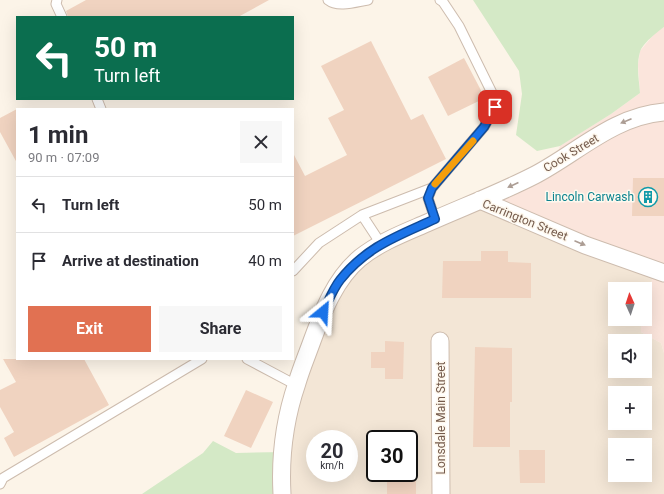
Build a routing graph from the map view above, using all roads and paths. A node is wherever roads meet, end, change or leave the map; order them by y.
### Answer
1 (57, 0) edge
2 (328, 0) edge
3 (368, 0) edge
4 (440, 0) edge
5 (62, 16) edge
6 (664, 112) edge
7 (432, 188) junction
8 (480, 200) junction
9 (362, 215) junction
10 (435, 219) junction
11 (381, 244) junction
12 (294, 269) edge
13 (664, 272) edge
14 (440, 341) dead end
15 (200, 360) edge
16 (250, 360) edge
17 (296, 385) junction
18 (1, 478) edge
19 (282, 494) edge
20 (442, 494) edge

1 - 5 lane
2 - 3 lane
4 - 7 lane
6 -> 8 street, Cook Street
7 - 9 lane
7 - 10 lane
8 - 10 street, Carrington Street
8 -> 13 street, Carrington Street
9 - 11 lane
9 - 12 lane
10 - 11 street, Carrington Street
11 - 17 street, Carrington Street
14 - 20 street, Lonsdale Main Street
15 - 18 lane
16 - 17 lane
17 - 19 street, Carrington Street

